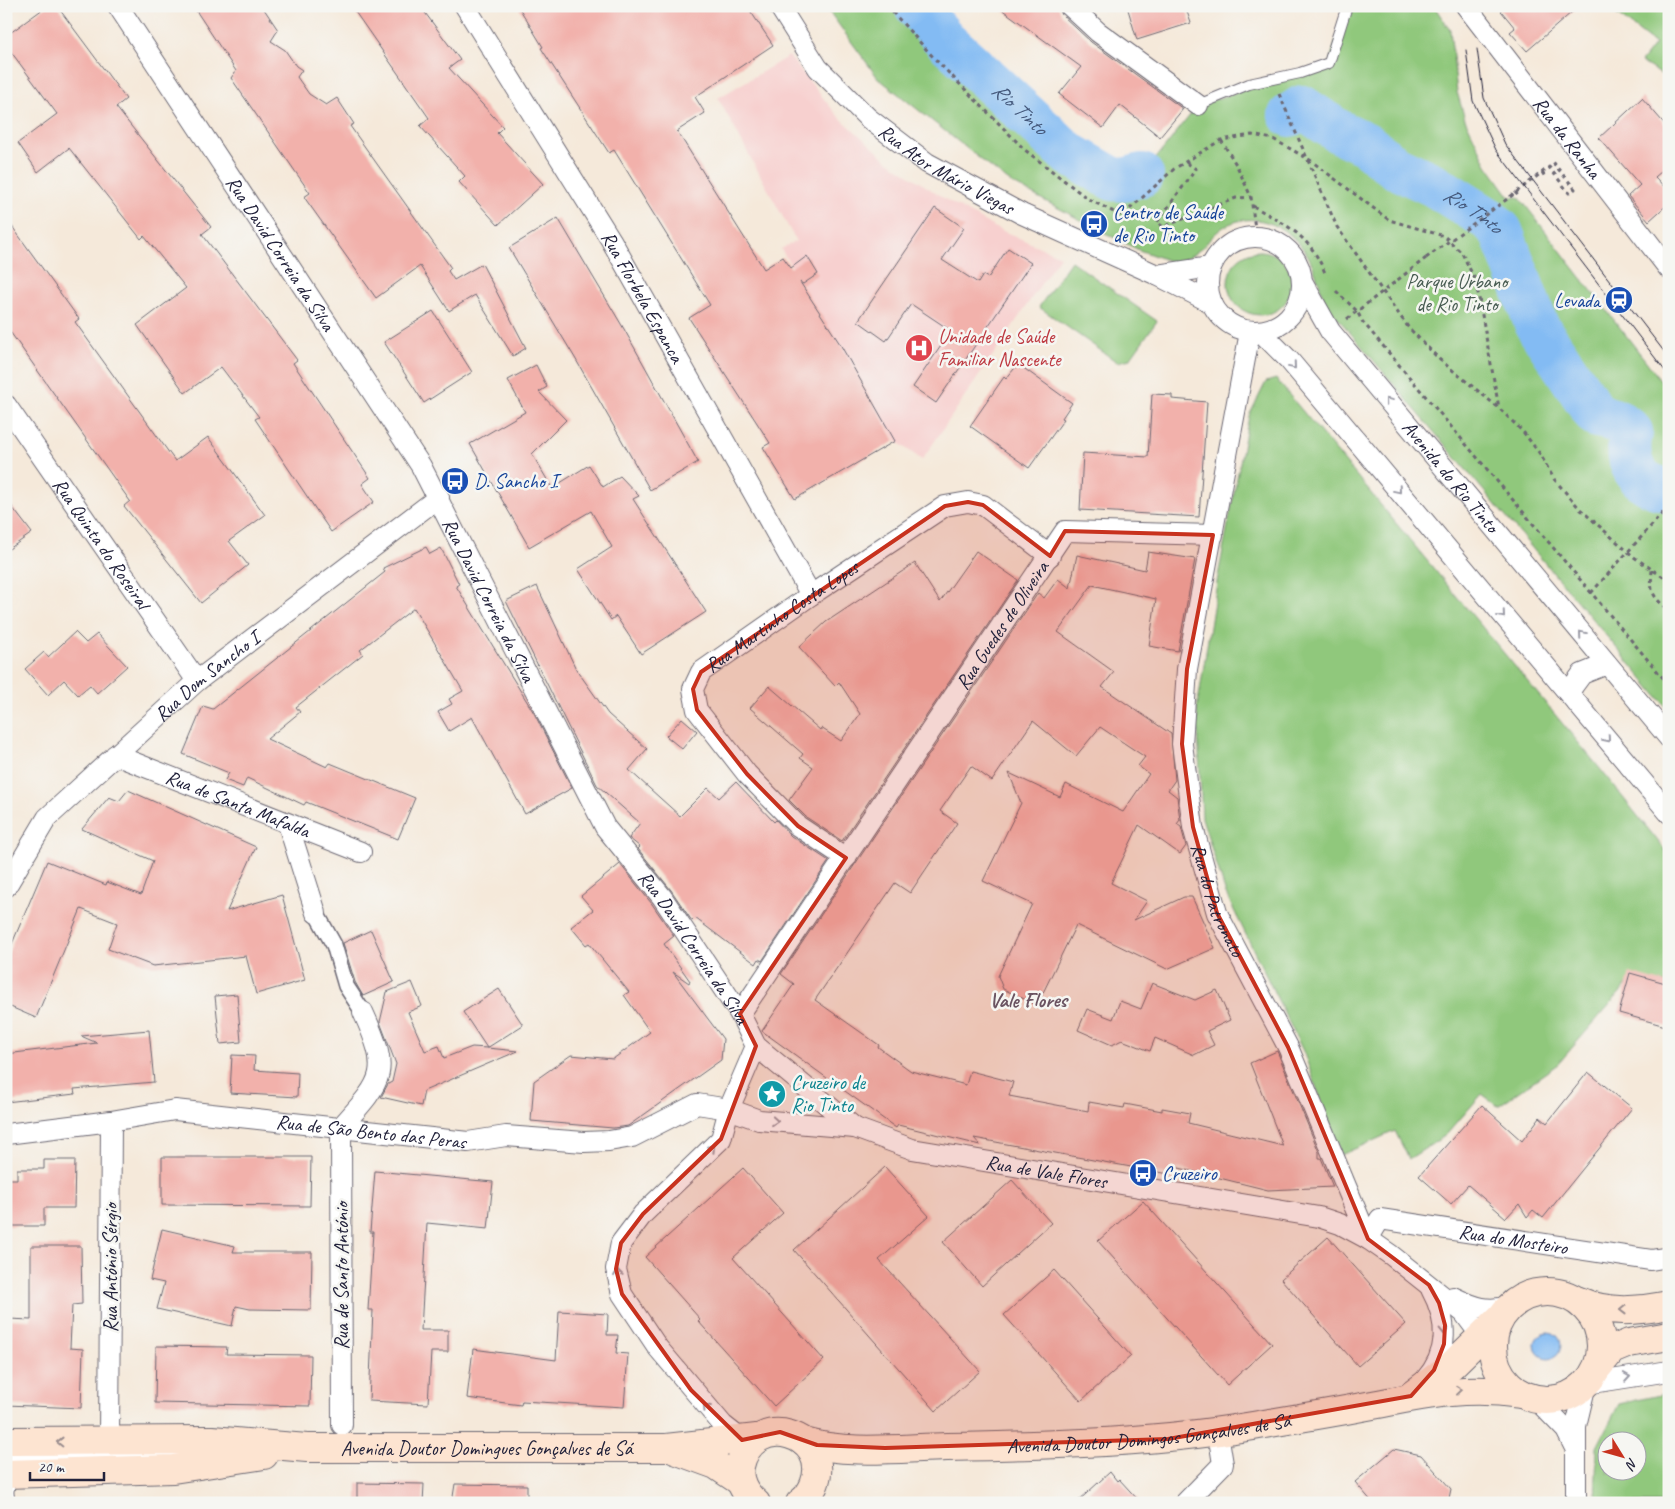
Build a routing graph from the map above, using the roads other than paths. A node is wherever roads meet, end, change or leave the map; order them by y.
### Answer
1 (118, 6) edge
2 (465, 6) edge
3 (779, 6) edge
4 (1070, 6) edge
5 (1347, 6) edge
6 (1466, 6) edge
7 (1198, 105) joint
8 (1211, 267) junction
9 (1669, 269) edge
10 (1157, 275) junction
11 (1303, 283) junction
12 (1212, 303) junction
13 (1255, 331) junction
14 (6, 405) edge
15 (439, 497) junction
16 (1213, 535) junction
17 (1050, 556) junction
18 (811, 595) junction
19 (1607, 664) junction
20 (197, 681) junction
21 (1568, 693) junction
22 (1669, 738) edge
23 (115, 755) junction
24 (1669, 813) edge
25 (288, 824) junction
26 (361, 852) dead end
27 (846, 858) junction
28 (6, 886) edge
29 (316, 913) joint
30 (363, 1012) joint
31 (740, 1014) junction
32 (756, 1046) junction
33 (728, 1109) junction
34 (111, 1121) junction
35 (341, 1127) junction
36 (855, 1128) junction
37 (6, 1134) edge
38 (1368, 1239) junction
39 (1669, 1257) edge
40 (1429, 1285) junction
41 (1579, 1301) junction
42 (1669, 1305) edge
43 (1496, 1328) junction
44 (1669, 1336) edge
45 (1669, 1371) edge
46 (1592, 1376) junction
47 (1411, 1396) junction
48 (1529, 1397) junction
49 (342, 1425) dead end
50 (1218, 1433) junction
51 (750, 1439) junction
52 (110, 1441) junction
53 (6, 1442) edge
54 (804, 1442) junction
55 (307, 1448) junction
56 (666, 1448) junction
57 (886, 1448) junction
58 (1575, 1448) junction
59 (267, 1454) junction
60 (9, 1470) edge
61 (748, 1492) edge
62 (810, 1494) edge
63 (11, 1503) edge
64 (1185, 1503) edge
65 (1576, 1503) edge

1 - 15 street, Rua David Correia da Silva
2 - 18 street, Rua Florbela Espanca
3 - 10 street, Rua Ator Mário Viegas
4 - 7 street
5 - 7 lane
6 - 9 street, Rua da Ranha
8 - 10 street
8 - 11 street
8 - 12 street
10 - 12 street, Rua Ator Mário Viegas
11 - 13 street
19 -> 11 street, Avenida do Rio Tinto
12 - 13 street
13 - 16 street
13 -> 21 street
14 - 20 street, Rua Quinta do Roseiral
15 - 20 street, Rua Dom Sancho I
15 - 31 street, Rua David Correia da Silva
16 - 17 street, Rua Guedes de Oliveira
16 - 38 street, Rua do Patronato
17 - 18 street, Rua Martinho Costa Lopes
17 - 27 street, Rua Guedes de Oliveira
18 - 27 street, Rua Martinho Costa Lopes
19 - 21 street
19 - 22 street, Avenida do Rio Tinto
20 - 23 street, Rua Dom Sancho I
21 -> 24 street
23 - 25 street, Rua de Santa Mafalda
23 - 28 street, Rua Dom Sancho I
25 - 26 street, Rua de Santa Mafalda
25 - 29 street
27 - 31 street, Rua Guedes de Oliveira
29 - 30 street
30 - 35 street
31 - 32 street, Rua David Correia da Silva
32 - 33 street
32 - 36 street
33 - 35 street, Rua de São Bento das Peras
33 -> 36 street, Rua de São Bento das Peras
51 -> 33 street
34 - 35 street, Rua de São Bento das Peras
34 - 37 street, Rua de São Bento das Peras
34 - 52 street, Rua António Sérgio
35 - 49 street, Rua de Santo António
36 - 38 street, Rua de Vale Flores
38 - 39 street, Rua do Mosteiro
38 - 40 street, Rua de Vale Flores
40 - 43 street, Rua de Vale Flores
40 - 43 street, Rua de Vale Flores
40 -> 47 street, Rua de Vale Flores
42 -> 41 main road
41 - 43 main road
41 - 46 main road
43 - 47 main road, Avenida Doutor Domingos Gonçalves de Sá
43 - 48 main road
44 - 46 main road
46 -> 45 street
46 - 48 main road
46 - 58 street
47 -> 48 main road, Avenida Doutor Domingos Gonçalves de Sá
47 - 50 main road, Avenida Doutor Domingos Gonçalves de Sá
48 - 58 street
50 - 57 main road, Avenida Doutor Domingos Gonçalves de Sá
50 - 64 street
51 - 54 main road, Avenida Doutor Domingues Gonçalves de Sá
51 - 56 main road, Avenida Doutor Domingues Gonçalves de Sá
51 - 61 main road, Avenida Doutor Domingues Gonçalves de Sá
52 -> 53 main road, Avenida Doutor Domingues Gonçalves de Sá
52 - 55 main road, Avenida Doutor Domingues Gonçalves de Sá
52 - 59 street
52 - 60 street
54 - 57 main road, Avenida Doutor Domingos Gonçalves de Sá
54 - 62 main road
55 - 56 main road, Avenida Doutor Domingues Gonçalves de Sá
55 - 59 main road, Avenida Doutor Domingues Gonçalves de Sá
56 - 61 main road, Avenida Doutor Domingues Gonçalves de Sá
57 - 62 main road, Avenida Doutor Domingos Gonçalves de Sá
58 - 65 street
59 - 60 main road, Avenida Doutor Domingues Gonçalves de Sá
60 - 63 lane

